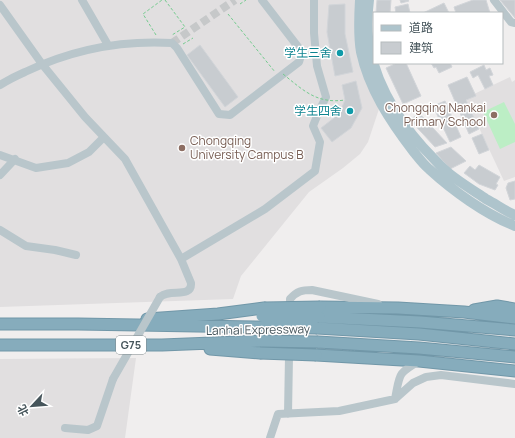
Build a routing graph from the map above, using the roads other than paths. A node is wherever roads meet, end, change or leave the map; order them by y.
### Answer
1 (82, 0) edge
2 (262, 0) edge
3 (314, 0) edge
4 (360, 0) edge
5 (369, 0) edge
6 (494, 0) edge
7 (0, 5) edge
8 (503, 12) edge
9 (503, 12) edge
10 (515, 23) edge
11 (108, 45) junction
12 (373, 60) edge
13 (42, 64) junction
14 (374, 64) edge
15 (0, 85) edge
16 (104, 137) junction
17 (0, 155) edge
18 (14, 159) junction
19 (0, 175) edge
20 (513, 213) edge
21 (515, 226) edge
22 (0, 230) edge
23 (76, 255) dead end
24 (181, 259) junction
25 (398, 308) junction
26 (515, 309) edge
27 (319, 312) junction
28 (464, 312) junction
29 (515, 318) edge
30 (0, 324) edge
31 (78, 324) junction
32 (515, 330) edge
33 (515, 344) edge
34 (0, 345) edge
35 (162, 345) junction
36 (515, 357) edge
37 (419, 362) junction
38 (515, 371) edge
39 (515, 384) edge
40 (395, 399) junction
41 (288, 414) junction
42 (65, 428) dead end
43 (270, 438) edge

1 - 11 street
2 - 11 street
3 - 24 street
4 - 21 main road
5 - 12 main road
6 - 9 street
7 - 13 street
8 - 10 street
11 - 13 street
13 - 15 street
13 - 16 street
14 - 20 main road
16 - 18 street
16 - 24 street
17 - 18 street
18 - 19 street
22 - 23 street
24 - 42 street, bridge
25 - 27 highway
25 - 28 highway
25 - 41 street
26 - 28 highway
27 - 31 highway, bridge
27 - 32 highway
28 - 29 highway
30 - 31 highway, Lanhai Expressway / G75
31 - 33 highway, Lanhai Expressway / G75, bridge
34 - 35 highway, Lanhai Expressway / G75
35 - 36 highway, Lanhai Expressway / G75, bridge
35 - 37 highway, bridge
37 - 38 highway
37 - 40 street
39 - 40 street
40 - 41 street
41 - 43 street

